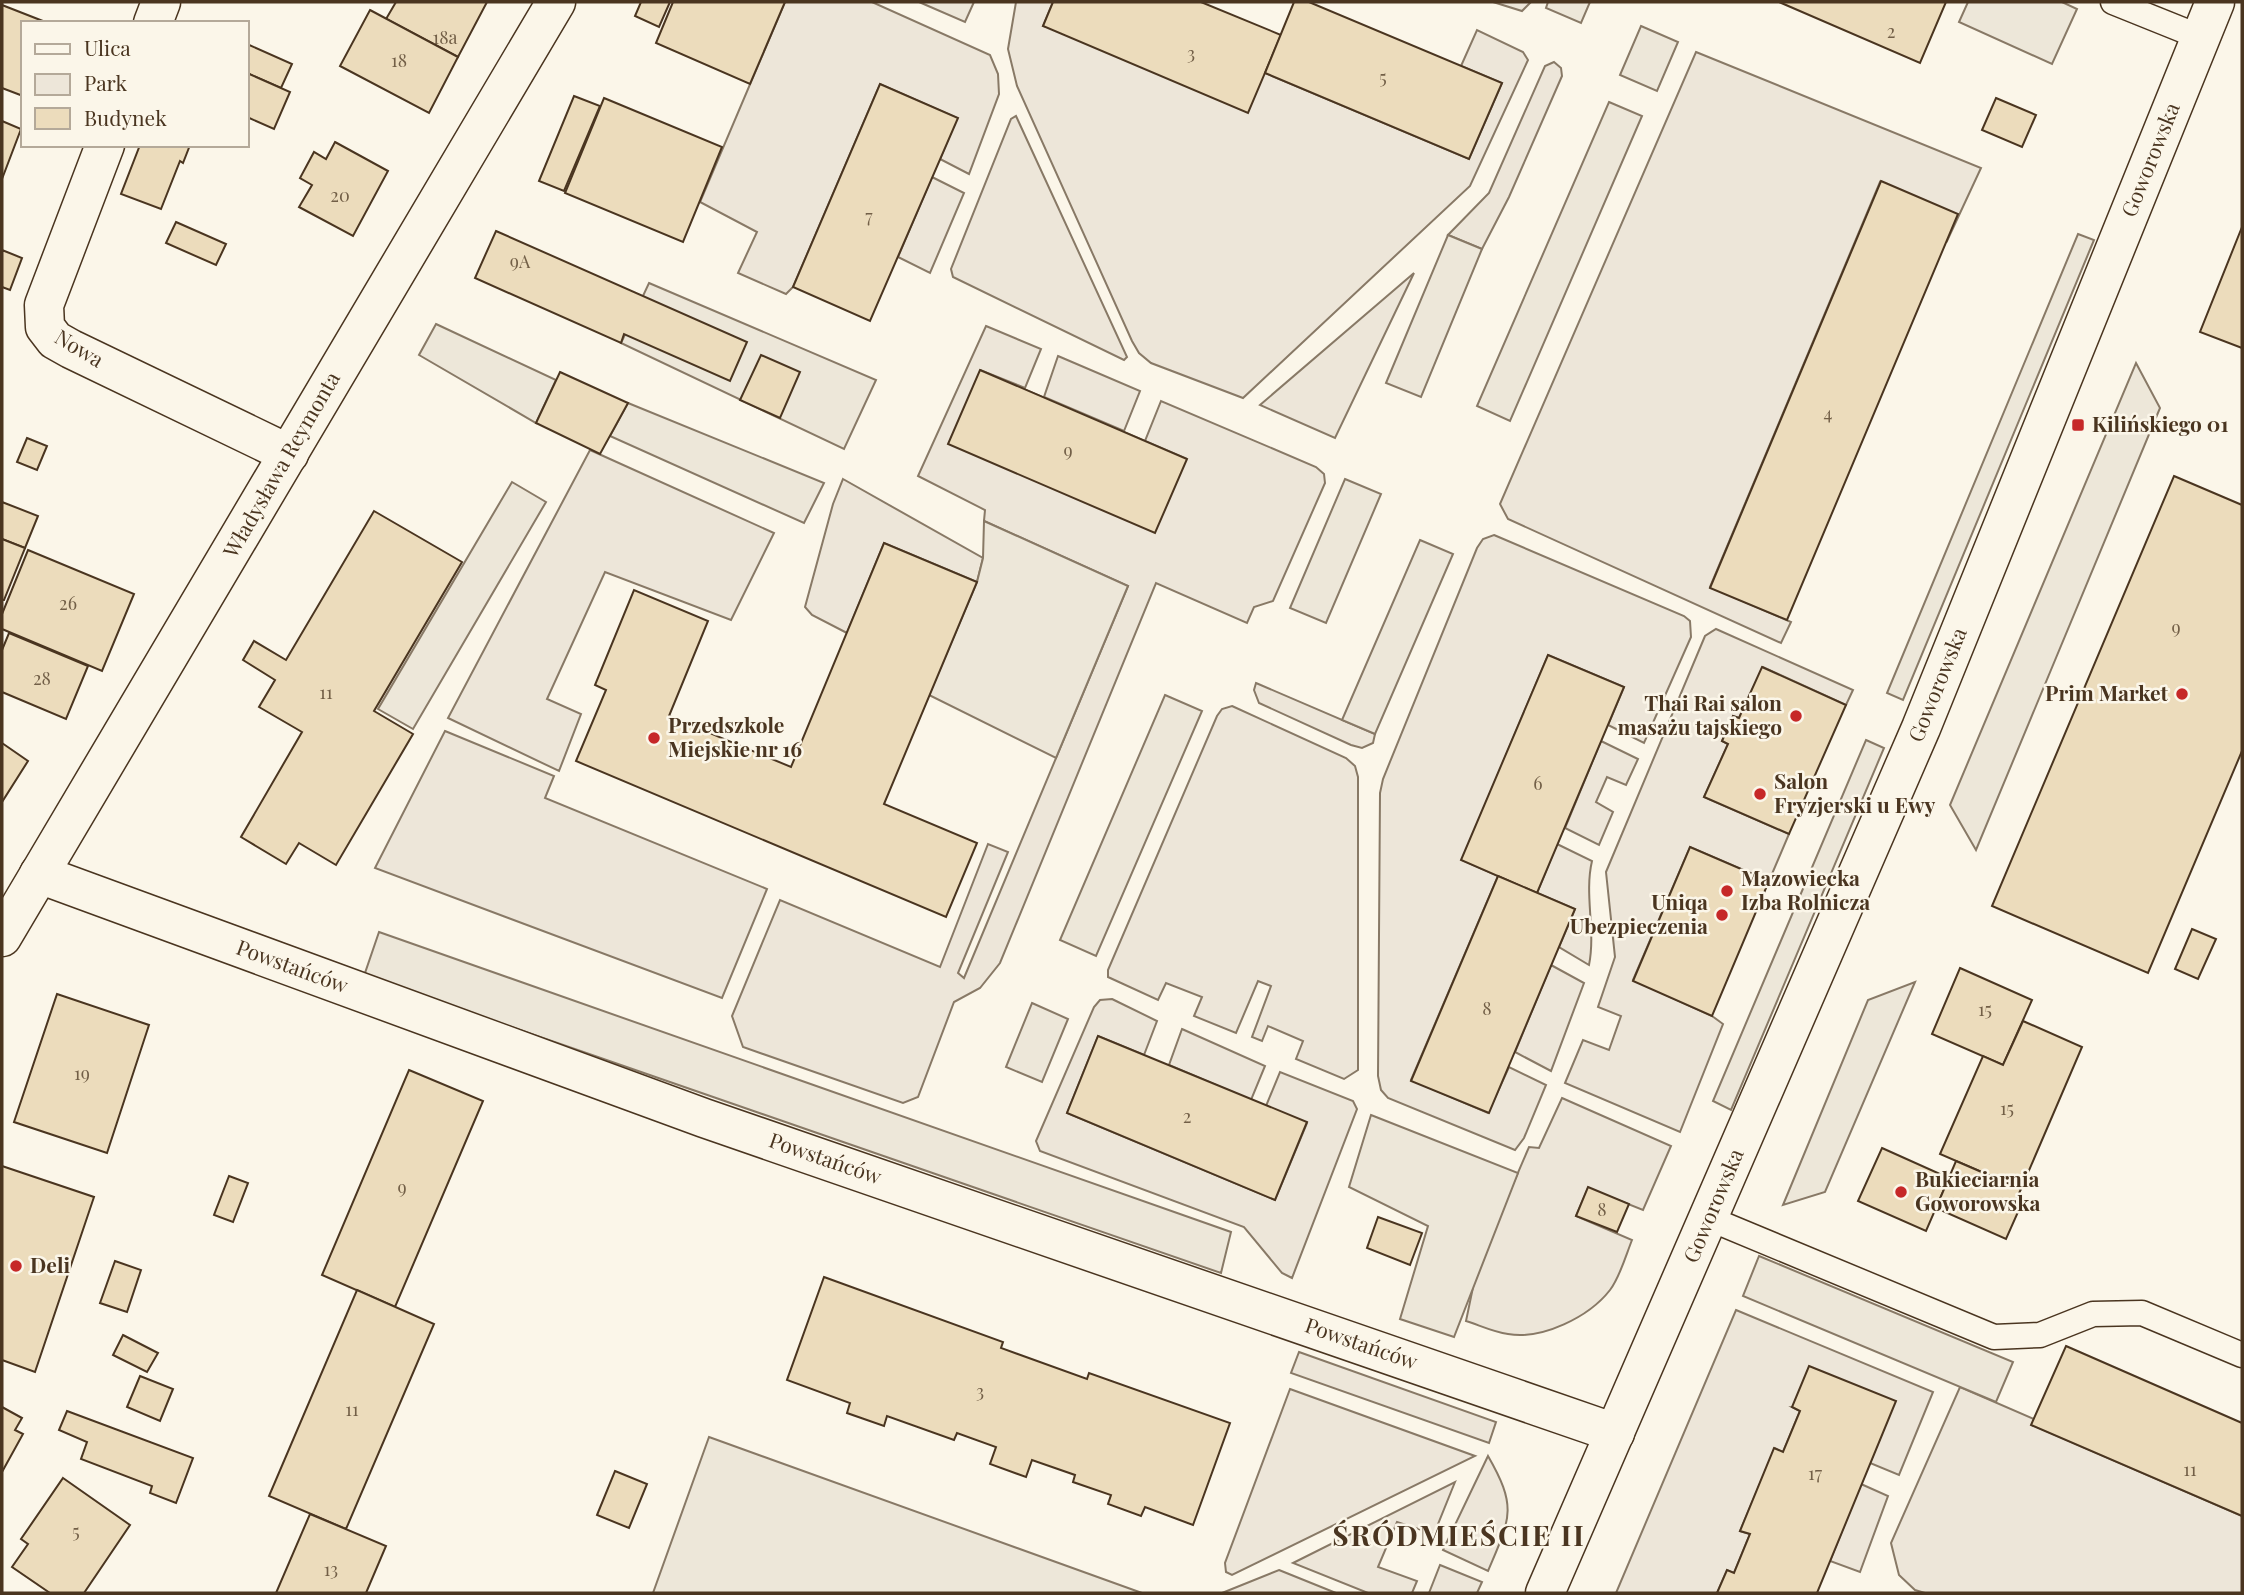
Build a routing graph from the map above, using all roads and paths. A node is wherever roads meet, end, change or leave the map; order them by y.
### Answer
1 (161, 2) edge
2 (556, 2) edge
3 (2113, 2) edge
4 (2215, 2) edge
5 (154, 21) edge
6 (2200, 37) junction
7 (105, 147) edge
8 (289, 454) junction
9 (39, 874) junction
10 (4, 930) edge
11 (1708, 1218) junction
12 (2242, 1355) edge
13 (1615, 1433) junction
14 (1545, 1593) edge

1 - 5 street
2 - 8 street, Władysława Reymonta
3 - 6 lane
4 - 6 street, Goworowska
6 - 11 street, Goworowska
7 - 8 street, Nowa
8 - 9 street, Władysława Reymonta
9 - 10 street, Władysława Reymonta
9 - 13 street, Powstańców
11 - 12 lane
11 - 13 street, Goworowska
13 - 14 street, Goworowska

